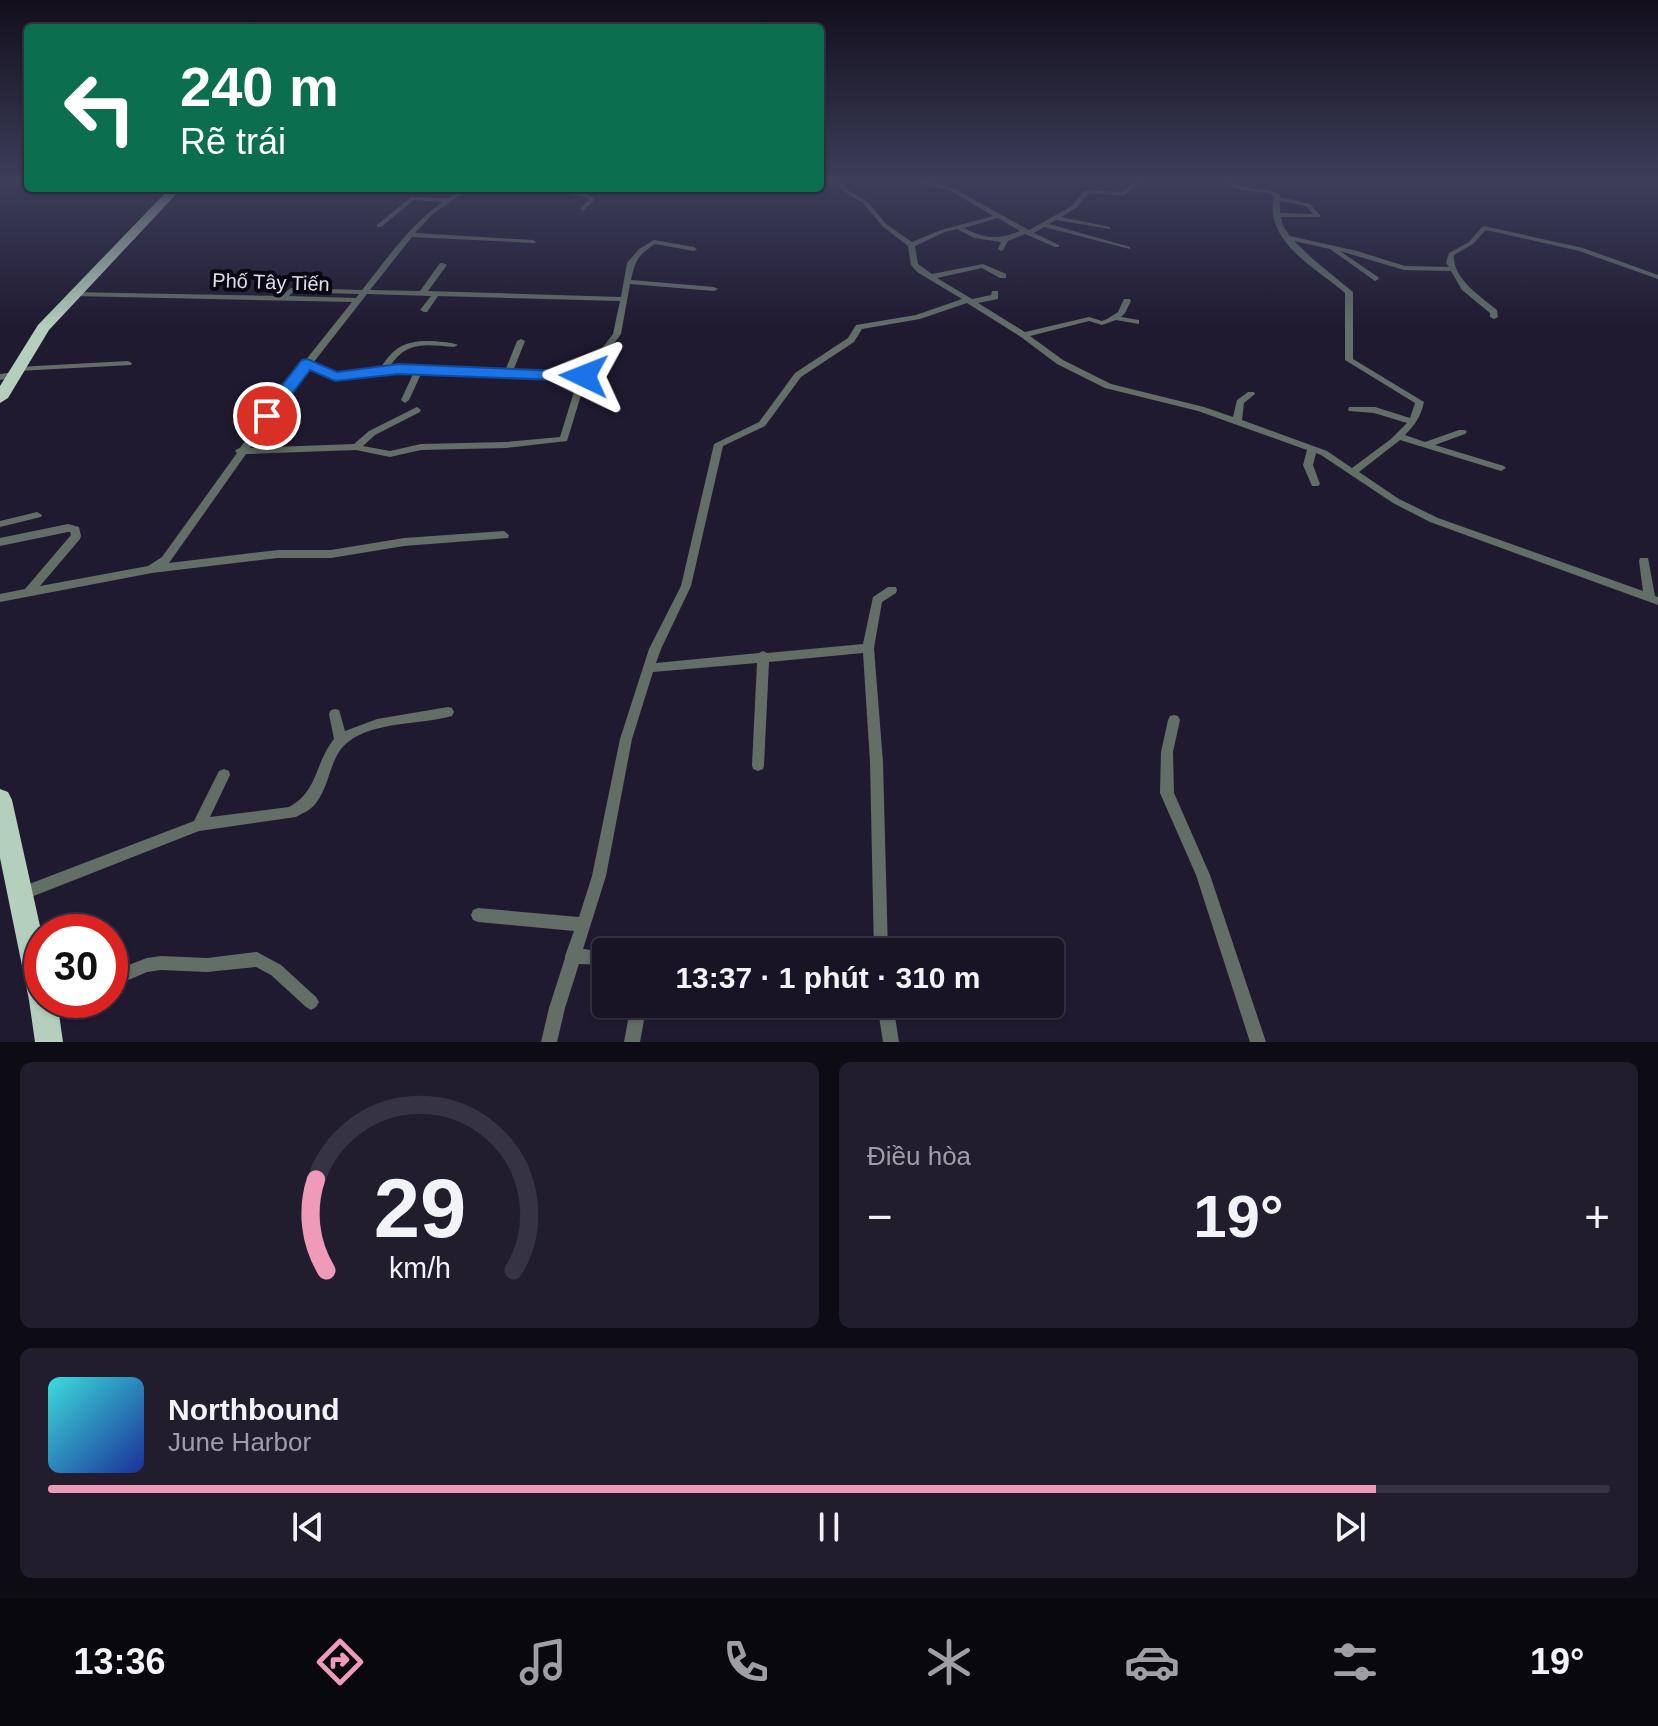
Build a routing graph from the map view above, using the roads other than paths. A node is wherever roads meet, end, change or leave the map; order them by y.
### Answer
1 (136, 230) edge
2 (416, 230) edge
3 (890, 230) edge
4 (951, 230) edge
5 (963, 230) edge
6 (1023, 230) edge
7 (1033, 230) edge
8 (1060, 230) edge
9 (1283, 230) edge
10 (1484, 230) edge
11 (1493, 230) edge
12 (1028, 232) junction
13 (410, 235) junction
14 (1287, 238) junction
15 (1005, 240) junction
16 (533, 242) dead end
17 (911, 245) junction
18 (1057, 246) dead end
19 (1128, 248) dead end
20 (1331, 248) junction
21 (694, 249) dead end
22 (1001, 249) dead end
23 (443, 265) dead end
24 (1451, 269) junction
25 (1003, 276) dead end
26 (929, 277) junction
27 (1658, 277) edge
28 (1375, 279) dead end
29 (628, 282) junction
30 (714, 289) dead end
31 (365, 290) junction
32 (423, 293) junction
33 (995, 293) dead end
34 (73, 294) junction
35 (436, 294) junction
36 (283, 298) junction
37 (625, 299) junction
38 (358, 300) junction
39 (968, 301) junction
40 (1127, 301) dead end
41 (424, 310) dead end
42 (1494, 317) dead end
43 (1115, 318) junction
44 (1136, 322) dead end
45 (1024, 335) junction
46 (521, 341) dead end
47 (454, 345) dead end
48 (438, 359) dead end
49 (128, 363) dead end
50 (307, 363) junction
51 (419, 370) junction
52 (430, 371) junction
53 (382, 372) junction
54 (508, 373) junction
55 (10, 374) edge
56 (584, 376) junction
57 (1251, 394) dead end
58 (0, 398) edge
59 (405, 400) dead end
60 (1352, 409) dead end
61 (417, 410) dead end
62 (1411, 421) junction
63 (1237, 422) junction
64 (1462, 432) dead end
65 (1397, 436) junction
66 (1426, 444) junction
67 (356, 447) junction
68 (1312, 449) junction
69 (240, 451) junction
70 (1501, 468) dead end
71 (1354, 471) junction
72 (1315, 484) dead end
73 (37, 515) dead end
74 (0, 524) edge
75 (504, 535) dead end
76 (0, 542) edge
77 (1644, 561) dead end
78 (151, 569) junction
79 (892, 590) dead end
80 (29, 592) junction
81 (0, 598) edge
82 (1654, 600) edge
83 (868, 648) junction
84 (763, 656) junction
85 (649, 668) junction
86 (448, 712) dead end
87 (335, 714) dead end
88 (1174, 720) dead end
89 (341, 741) junction
90 (758, 765) dead end
91 (224, 775) dead end
92 (0, 800) edge
93 (199, 825) junction
94 (19, 894) junction
95 (25, 914) edge
96 (478, 915) dead end
97 (584, 925) junction
98 (881, 938) edge
99 (572, 956) junction
100 (592, 957) edge
101 (128, 973) edge
102 (311, 1002) dead end
103 (49, 1018) edge
104 (636, 1018) edge
105 (887, 1018) edge
106 (49, 1042) edge
107 (549, 1042) edge
108 (632, 1042) edge
109 (891, 1042) edge
110 (1258, 1042) edge

1 - 34 highway
2 - 13 street, Phố Tây Tiến
3 - 17 street
4 - 17 street
5 - 15 street
6 - 12 street
7 - 12 street
8 - 19 street
9 - 14 street
10 - 24 street
11 - 27 street
12 - 15 street
12 - 18 street
13 - 16 street
13 - 31 street, Phố Tây Tiến
14 - 20 street
14 - 62 street
15 - 22 street
17 - 26 street
20 - 24 street
20 - 28 street
21 - 29 street
23 - 32 street
24 - 42 street
25 - 26 street
26 - 39 street
29 - 30 street
29 - 37 street
31 - 32 street
31 - 36 street
31 - 38 street, Phố Tây Tiến
32 - 35 street
33 - 39 street
34 - 36 street, Phố Tây Tiến
34 - 55 highway
35 - 37 street
35 - 41 street
36 - 38 street, Phố Tây Tiến
37 - 56 street
38 - 50 street
39 - 45 street
39 - 85 street
40 - 43 street
43 - 44 street
43 - 45 street
45 - 63 street
46 - 54 street
47 - 53 street
48 - 52 street
49 - 55 street
50 - 53 street
50 - 69 street
51 - 52 street
51 - 53 street
51 - 59 street
52 - 54 street
54 - 56 street
55 - 58 highway
56 - 67 street
57 - 63 street
60 - 62 street
61 - 67 street
62 - 65 street
63 - 68 street
64 - 66 street
65 - 66 street
65 - 71 street
66 - 70 street
67 - 69 street
68 - 71 street
68 - 72 street
69 - 78 street
71 - 82 street
73 - 74 street
75 - 78 street
76 - 80 street
77 - 82 street
78 - 80 street
79 - 83 street
80 - 81 street
83 - 84 street
83 - 98 street
84 - 85 street
84 - 90 street
85 - 97 street
86 - 89 street
87 - 89 street
88 - 110 street
89 - 93 street
91 - 93 street
92 - 94 highway
93 - 94 street
94 - 95 highway
96 - 97 street
97 - 99 street
99 - 100 street
99 - 107 street
101 - 102 street
103 - 106 highway
104 - 108 street
105 - 109 street

